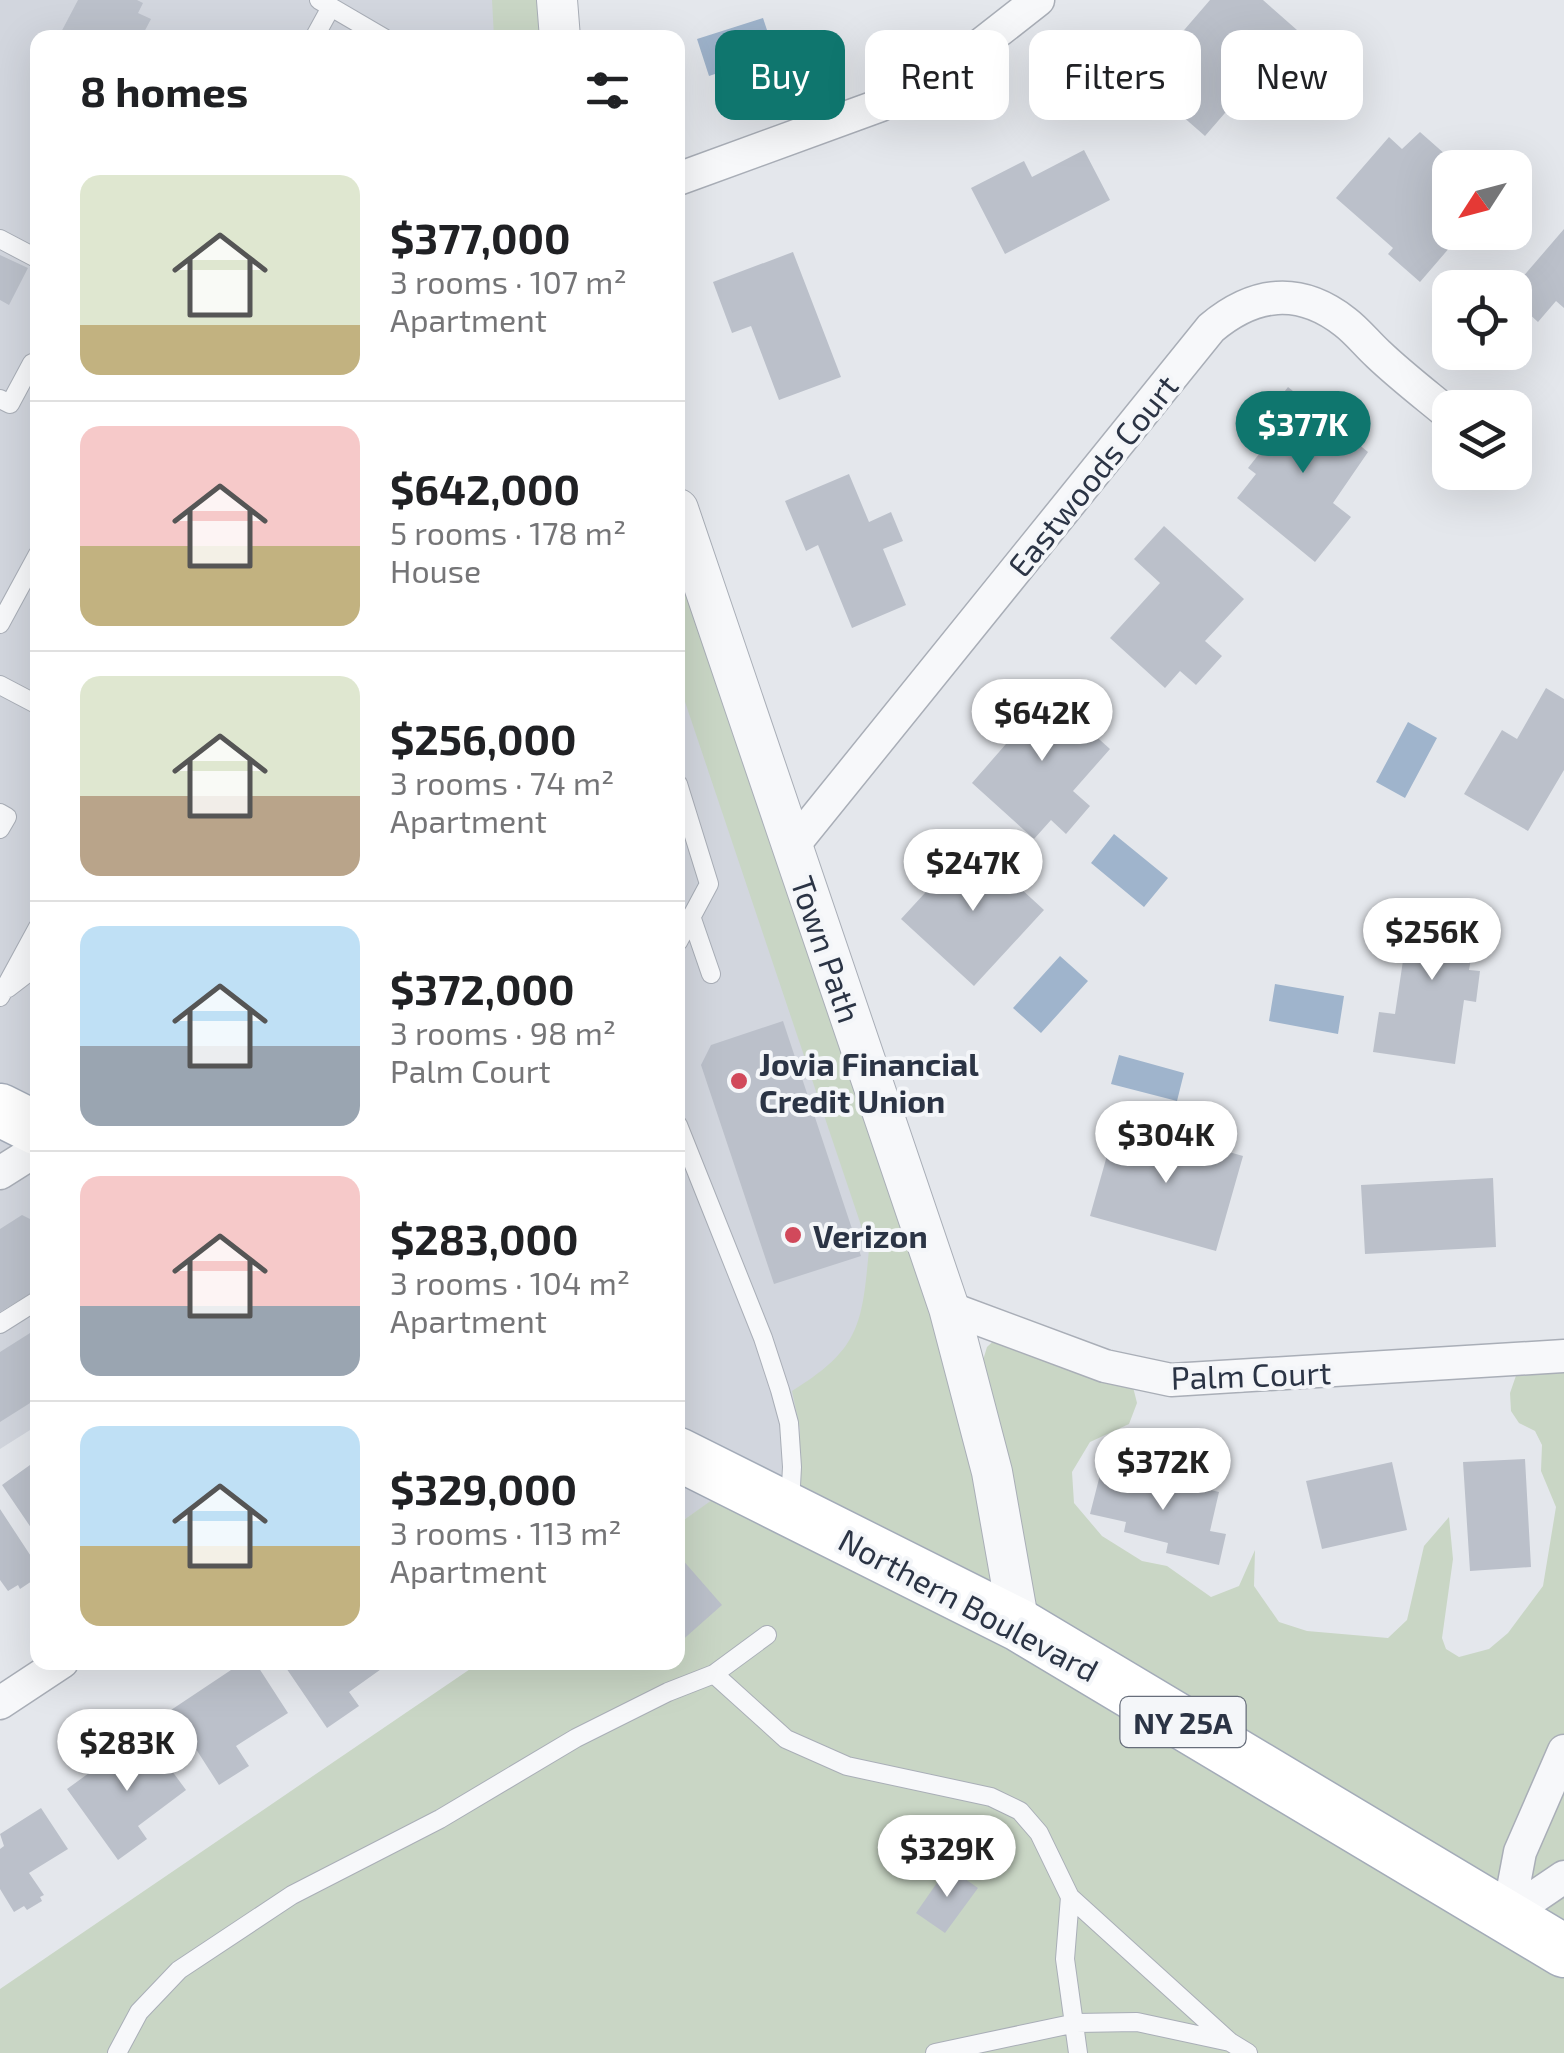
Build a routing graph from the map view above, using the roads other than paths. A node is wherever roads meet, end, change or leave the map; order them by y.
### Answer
1 (557, 0) edge
2 (1038, 0) edge
3 (325, 3) edge
4 (317, 30) edge
5 (371, 30) edge
6 (559, 30) edge
7 (685, 176) edge
8 (0, 238) edge
9 (30, 255) edge
10 (30, 367) edge
11 (0, 398) edge
12 (1432, 400) edge
13 (685, 530) edge
14 (30, 569) edge
15 (0, 624) edge
16 (0, 685) edge
17 (30, 701) edge
18 (685, 806) edge
19 (0, 813) edge
20 (0, 829) edge
21 (792, 847) junction
22 (691, 916) junction
23 (685, 928) edge
24 (30, 941) edge
25 (30, 971) edge
26 (710, 974) dead end
27 (2, 994) edge
28 (0, 1110) edge
29 (30, 1125) edge
30 (685, 1143) edge
31 (30, 1154) edge
32 (0, 1173) edge
33 (30, 1305) edge
34 (949, 1308) junction
35 (0, 1324) edge
36 (1564, 1356) edge
37 (685, 1458) edge
38 (789, 1510) junction
39 (1019, 1625) junction
40 (766, 1634) dead end
41 (50, 1670) edge
42 (714, 1674) junction
43 (0, 1703) edge
44 (1564, 1751) edge
45 (1564, 1877) edge
46 (1070, 1897) junction
47 (1508, 1915) junction
48 (1564, 1950) edge
49 (1076, 2023) junction
50 (1230, 2042) junction
51 (118, 2053) edge
52 (935, 2053) edge
53 (1078, 2053) edge
54 (1248, 2053) edge

1 - 6 street
2 - 7 street
3 - 4 lane
3 - 5 lane
8 - 9 lane
10 - 11 lane
12 - 21 street, Eastwoods Court
13 - 21 street, Town Path
14 - 15 lane
16 - 17 lane
18 - 22 lane
19 - 20 lane
21 - 34 street, Town Path
22 - 23 lane
22 - 26 lane
24 - 27 lane
25 - 27 lane
28 - 29 main road
30 - 38 lane
31 - 32 street
33 - 35 lane
34 - 36 street, Palm Court
34 - 39 street, Town Path
37 - 38 main road, Northern Boulevard / NY 25A
38 - 39 main road, Northern Boulevard / NY 25A
39 - 47 main road, Northern Boulevard / NY 25A
40 - 42 lane
41 - 43 street
42 - 46 lane
42 - 51 lane
44 - 47 street
45 - 47 street
46 - 49 lane
46 - 50 lane
47 - 48 main road, Northern Boulevard / NY 25A
49 - 50 lane
49 - 52 lane
49 - 53 lane
50 - 54 lane

